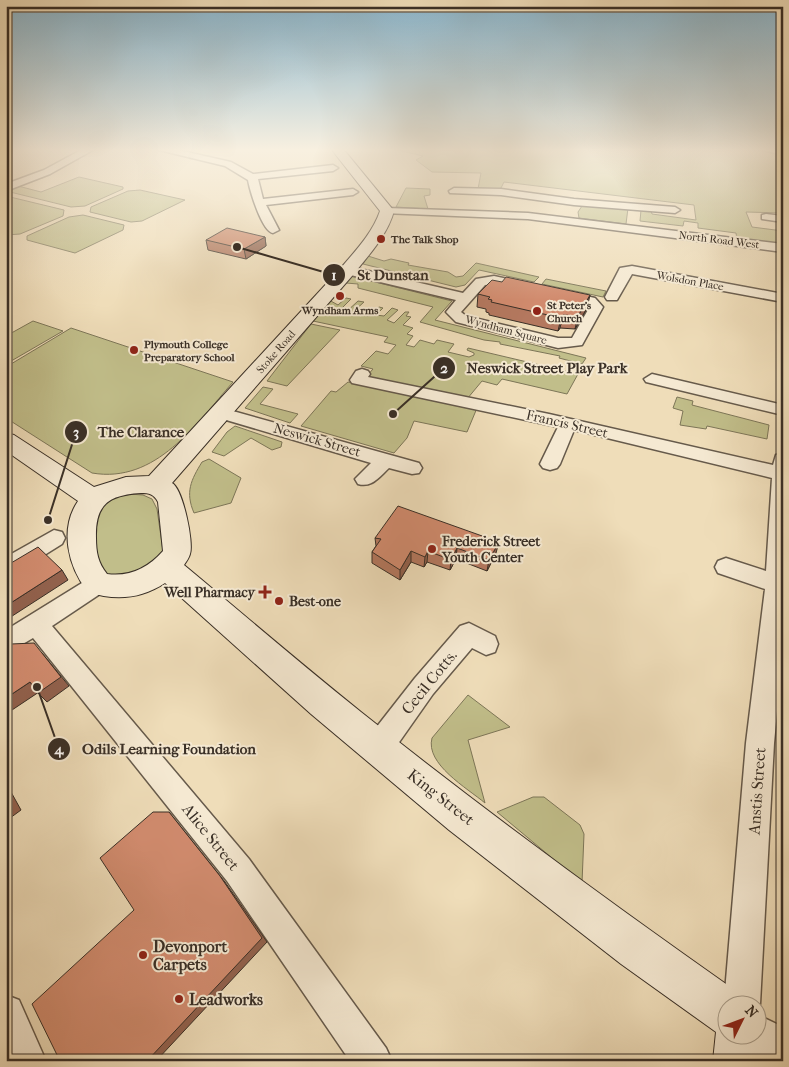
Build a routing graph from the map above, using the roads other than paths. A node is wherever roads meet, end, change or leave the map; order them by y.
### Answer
1 (259, 200) edge
2 (287, 200) edge
3 (378, 200) edge
4 (558, 200) edge
5 (574, 202) junction
6 (260, 203) junction
7 (675, 210) dead end
8 (387, 211) junction
9 (766, 217) dead end
10 (783, 219) edge
11 (568, 220) junction
12 (273, 230) dead end
13 (783, 248) edge
14 (347, 270) junction
15 (612, 297) dead end
16 (465, 298) junction
17 (783, 298) edge
18 (362, 374) dead end
19 (652, 379) dead end
20 (783, 410) edge
21 (222, 413) junction
22 (568, 424) junction
23 (6, 440) edge
24 (386, 460) junction
25 (550, 464) dead end
26 (782, 467) edge
27 (412, 468) dead end
28 (365, 479) dead end
29 (155, 485) junction
30 (94, 500) junction
31 (54, 538) dead end
32 (167, 567) junction
33 (726, 567) dead end
34 (6, 568) edge
35 (98, 584) junction
36 (780, 585) edge
37 (36, 624) junction
38 (6, 643) edge
39 (486, 644) dead end
40 (773, 721) edge
41 (378, 748) junction
42 (743, 994) edge
43 (716, 1005) edge
44 (6, 1013) edge
45 (766, 1038) edge
46 (739, 1044) edge
47 (783, 1048) edge
48 (27, 1061) edge
49 (373, 1061) edge
50 (738, 1061) edge

1 - 6 street
2 - 6 street
3 - 8 street
4 - 5 street
5 - 7 street
5 - 11 street
6 - 12 street
8 - 11 street, North Road West
8 - 14 street, Stoke Road
9 - 10 street
11 - 13 street, North Road West
14 - 16 street, Wyndham Square
14 - 21 street, Stoke Road
15 - 17 street, Wolsdon Place
16 - 16 street, Wyndham Square
18 - 22 street, Francis Street
19 - 20 street
21 - 24 street, Neswick Street
21 - 29 street, Stoke Road
22 - 25 street
22 - 26 street, Francis Street
23 - 30 street
24 - 27 street, Neswick Street
24 - 28 street
26 - 36 street, Anstis Street
29 - 30 street
29 - 32 street
30 - 35 street
31 - 34 street
32 - 35 street
32 - 41 street, King Street
33 - 36 street
35 - 37 street
36 - 40 street, Anstis Street
37 - 38 street
37 - 49 street, Alice Street
39 - 41 street, Cecil Cotts.
40 - 42 street, Anstis Street
41 - 43 street, King Street
44 - 48 street
45 - 47 street
46 - 50 street

